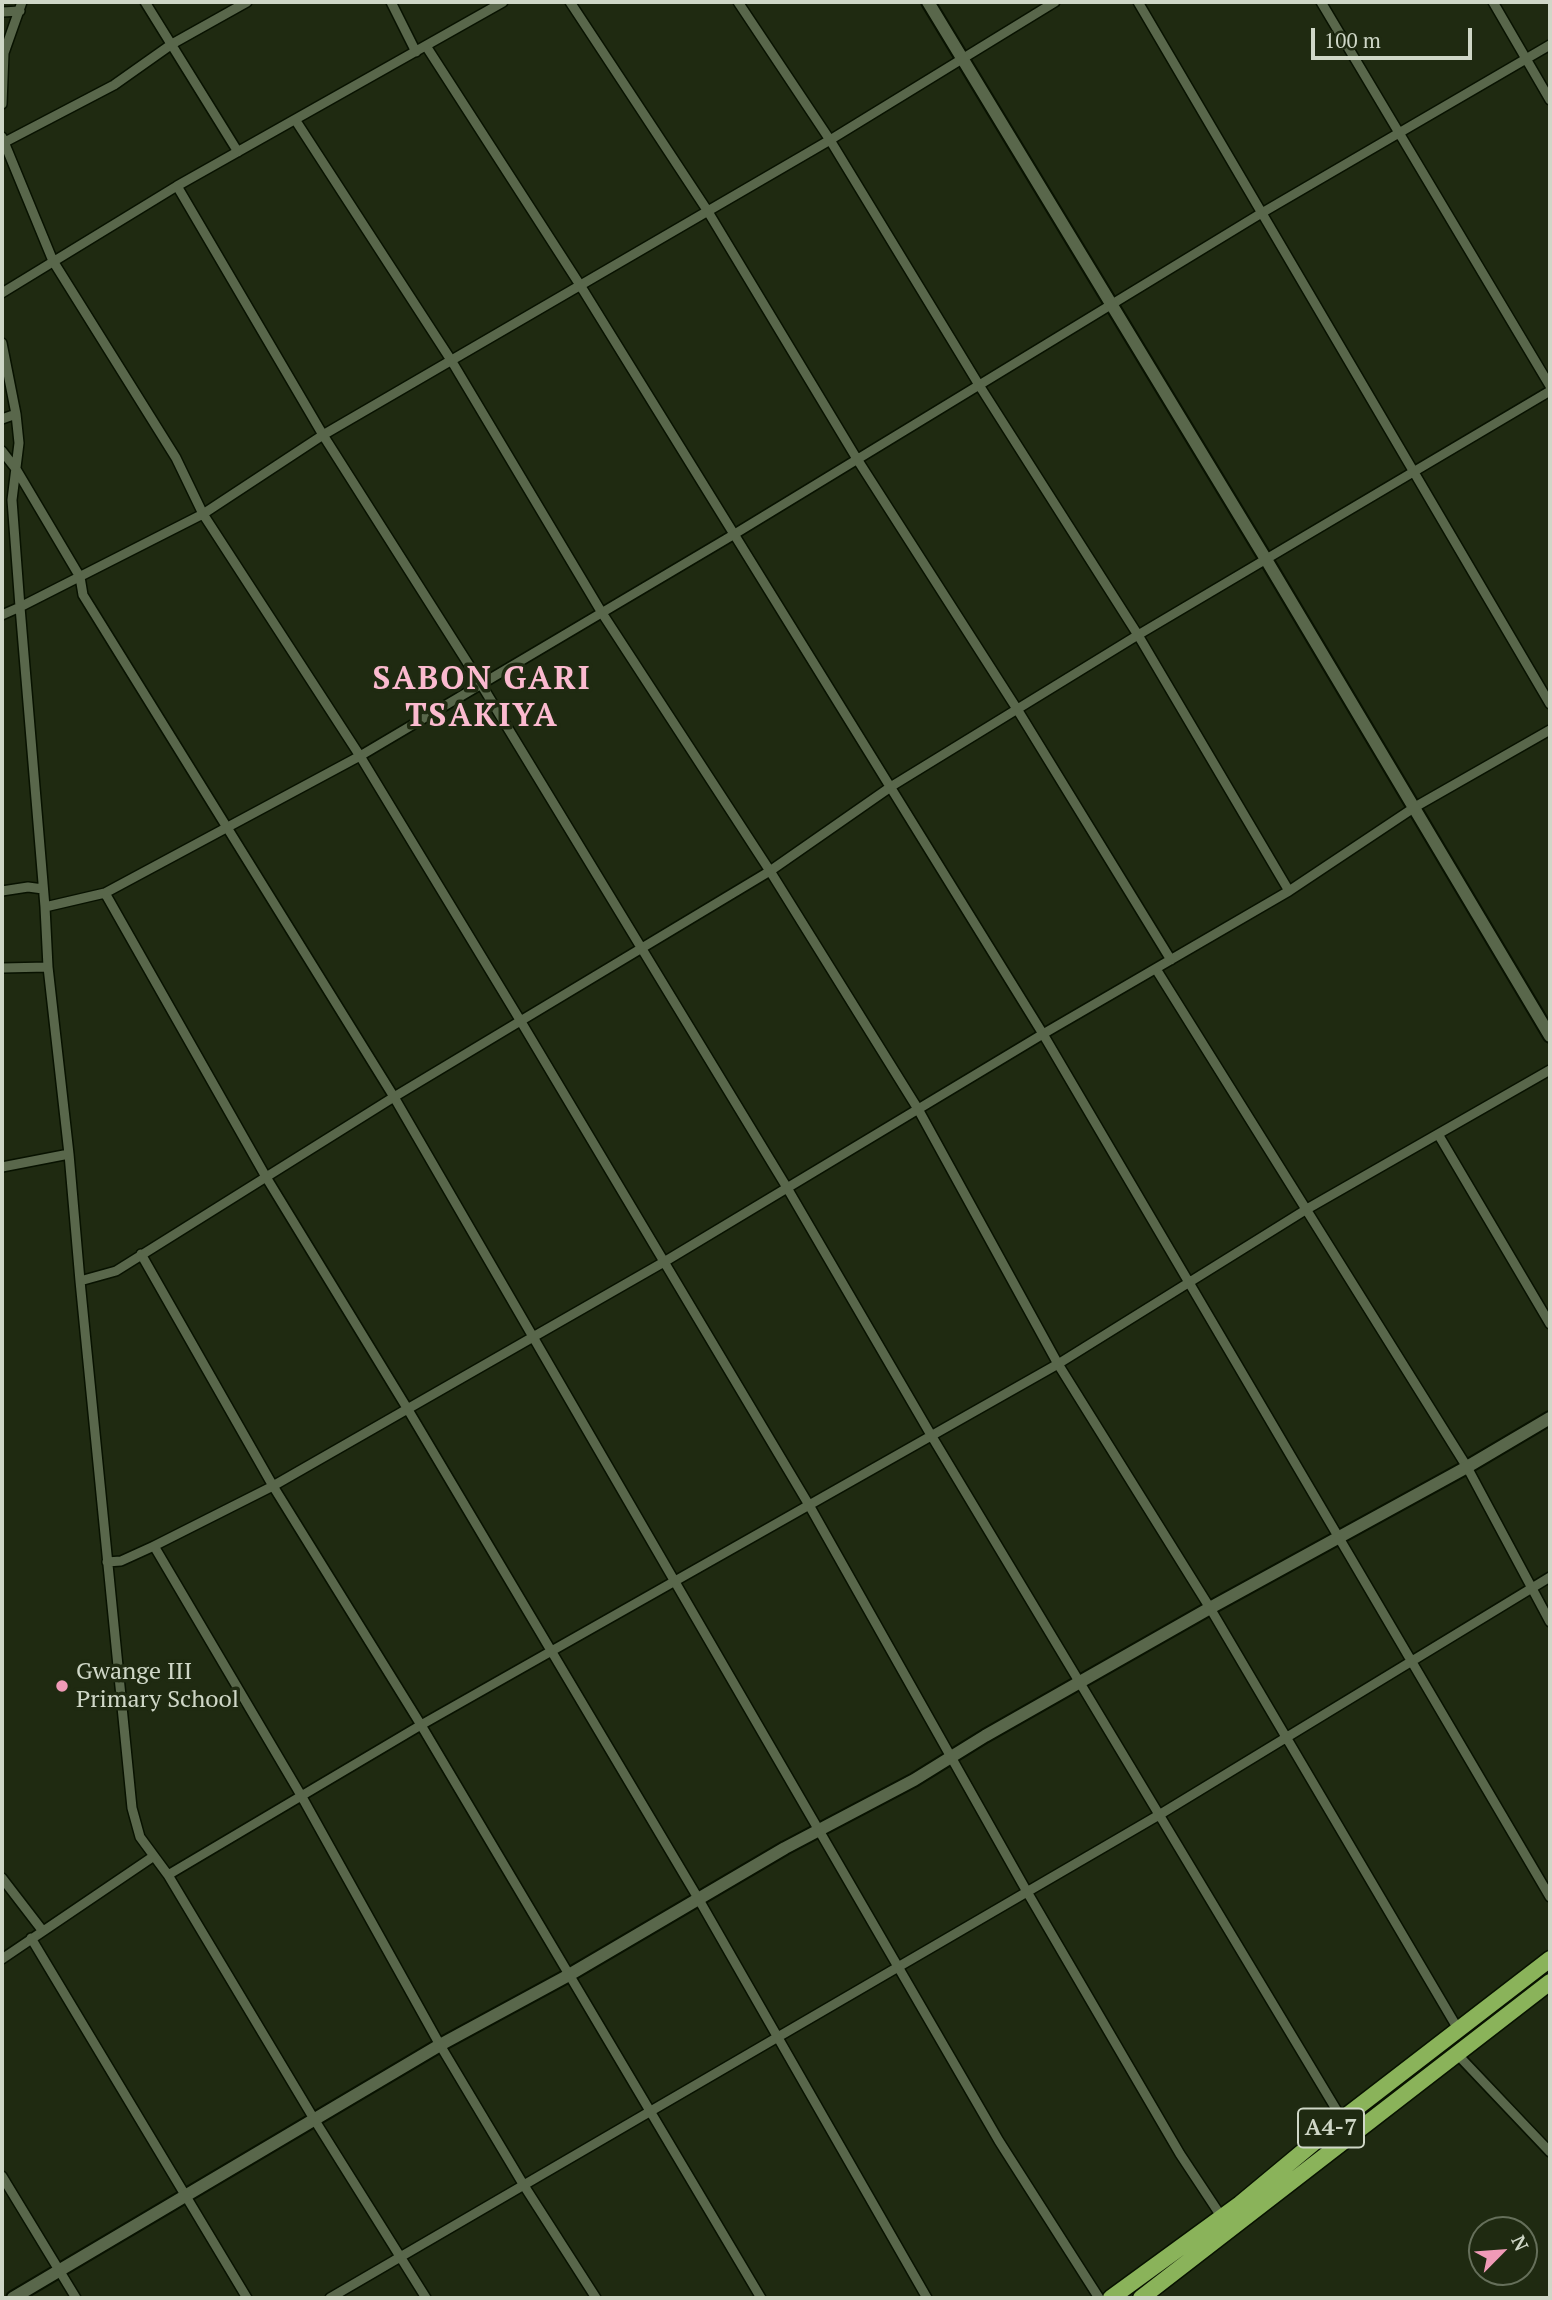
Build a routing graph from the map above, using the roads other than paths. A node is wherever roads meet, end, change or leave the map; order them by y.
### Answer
1 (145, 2) edge
2 (247, 2) edge
3 (391, 2) edge
4 (503, 2) edge
5 (570, 2) edge
6 (738, 2) edge
7 (928, 2) edge
8 (1055, 2) edge
9 (1138, 2) edge
10 (1321, 2) edge
11 (1493, 2) edge
12 (21, 6) edge
13 (2, 12) edge
14 (172, 44) junction
15 (1550, 45) edge
16 (426, 46) junction
17 (416, 52) junction
18 (961, 58) junction
19 (1526, 60) junction
20 (1550, 100) edge
21 (2, 104) edge
22 (296, 121) junction
23 (1401, 132) junction
24 (3, 140) edge
25 (830, 140) junction
26 (238, 152) junction
27 (177, 186) junction
28 (707, 210) junction
29 (1260, 214) junction
30 (53, 261) junction
31 (580, 285) junction
32 (2, 293) edge
33 (1111, 305) junction
34 (2, 343) edge
35 (451, 360) junction
36 (979, 384) junction
37 (1550, 389) edge
38 (16, 414) junction
39 (2, 419) edge
40 (323, 435) junction
41 (2, 451) edge
42 (857, 460) junction
43 (16, 469) junction
44 (1415, 473) junction
45 (203, 514) junction
46 (733, 535) junction
47 (1267, 561) junction
48 (79, 577) junction
49 (20, 607) junction
50 (602, 613) junction
51 (2, 615) edge
52 (1138, 635) junction
53 (481, 684) junction
54 (1550, 704) edge
55 (1017, 709) junction
56 (1550, 730) edge
57 (360, 756) junction
58 (892, 786) junction
59 (1415, 807) junction
60 (226, 828) junction
61 (770, 871) junction
62 (43, 889) junction
63 (2, 891) edge
64 (1289, 891) junction
65 (105, 893) junction
66 (45, 906) junction
67 (639, 949) junction
68 (1171, 960) junction
69 (48, 967) junction
70 (2, 968) edge
71 (1157, 969) junction
72 (520, 1020) junction
73 (1043, 1034) junction
74 (1550, 1035) edge
75 (1550, 1070) edge
76 (394, 1097) junction
77 (918, 1109) junction
78 (1438, 1134) junction
79 (69, 1154) junction
80 (2, 1167) edge
81 (266, 1177) junction
82 (786, 1186) junction
83 (1307, 1209) junction
84 (141, 1254) junction
85 (664, 1262) junction
86 (80, 1282) junction
87 (1191, 1284) junction
88 (1550, 1324) edge
89 (535, 1335) junction
90 (1058, 1364) junction
91 (407, 1408) junction
92 (1550, 1418) edge
93 (931, 1435) junction
94 (1467, 1467) junction
95 (273, 1486) junction
96 (809, 1505) junction
97 (1336, 1538) junction
98 (154, 1546) junction
99 (107, 1562) junction
100 (1550, 1577) edge
101 (674, 1584) junction
102 (1531, 1590) junction
103 (1209, 1608) junction
104 (1550, 1622) edge
105 (550, 1652) junction
106 (1412, 1660) junction
107 (1081, 1683) junction
108 (421, 1725) junction
109 (1284, 1737) junction
110 (951, 1756) junction
111 (302, 1797) junction
112 (1159, 1815) junction
113 (820, 1829) junction
114 (154, 1856) junction
115 (168, 1875) junction
116 (2, 1878) edge
117 (1026, 1890) junction
118 (1550, 1897) edge
119 (698, 1898) junction
120 (42, 1930) junction
121 (31, 1938) junction
122 (2, 1959) edge
123 (1550, 1959) edge
124 (900, 1966) junction
125 (569, 1975) junction
126 (1550, 1982) edge
127 (1458, 2029) junction
128 (779, 2037) junction
129 (440, 2045) junction
130 (1457, 2054) junction
131 (650, 2110) junction
132 (314, 2119) junction
133 (1341, 2120) junction
134 (1351, 2134) junction
135 (1550, 2152) edge
136 (2, 2176) edge
137 (523, 2185) junction
138 (186, 2196) junction
139 (1221, 2216) junction
140 (400, 2257) junction
141 (60, 2271) junction
142 (13, 2298) edge
143 (76, 2298) edge
144 (247, 2298) edge
145 (330, 2298) edge
146 (426, 2298) edge
147 (596, 2298) edge
148 (761, 2298) edge
149 (927, 2298) edge
150 (1099, 2298) edge
151 (1111, 2298) edge
152 (1141, 2298) edge

1 - 14 street
2 - 14 street
3 - 17 street
4 - 16 street
5 - 28 street
6 - 25 street
7 - 18 main road
8 - 18 street
9 - 29 street
10 - 23 street
11 - 19 street
12 - 13 street
12 - 21 street
14 - 24 street
14 - 26 street
15 - 19 street
16 - 17 street
16 - 31 street
17 - 22 street
18 - 25 street
18 - 33 main road
19 - 20 street
19 - 23 street
22 - 26 street
22 - 35 street
23 - 29 street
23 - 37 street
24 - 30 street
25 - 28 street
25 - 36 street
26 - 27 street
27 - 30 street
27 - 40 street
28 - 31 street
28 - 42 street
29 - 33 street
29 - 44 street
30 - 32 street
30 - 45 street
31 - 35 street
31 - 46 street
33 - 36 street
33 - 47 main road
34 - 38 street
35 - 40 street
35 - 50 street
36 - 42 street
36 - 52 street
37 - 44 street
38 - 39 street
38 - 43 street
40 - 45 street
40 - 53 street
41 - 43 street
42 - 46 street
42 - 55 street
43 - 48 street
43 - 49 street
44 - 47 street
44 - 54 street
45 - 48 street
45 - 57 street
46 - 50 street
46 - 58 street
47 - 52 street
47 - 59 main road
48 - 49 street
48 - 60 street
49 - 51 street
49 - 62 street
50 - 53 street
50 - 61 street
52 - 55 street
52 - 64 street
53 - 57 street
53 - 67 street
55 - 58 street
55 - 68 street
56 - 59 street
57 - 60 street
57 - 72 street
58 - 61 street
58 - 73 street
59 - 64 street
59 - 74 main road
60 - 65 street
60 - 76 street
61 - 67 street
61 - 77 street
62 - 63 street
62 - 66 street
64 - 68 street
65 - 66 street
65 - 81 street
66 - 69 street
67 - 72 street
67 - 82 street
68 - 71 street
69 - 70 street
69 - 79 street
71 - 73 street
71 - 83 street
72 - 76 street
72 - 85 street
73 - 77 street
73 - 87 street
75 - 78 street
76 - 81 street
76 - 89 street
77 - 82 street
77 - 90 street
78 - 83 street
78 - 88 street
79 - 80 street
79 - 86 street
81 - 84 street
81 - 91 street
82 - 85 street
82 - 93 street
83 - 87 street
83 - 94 street
84 - 86 street
84 - 95 street
85 - 89 street
85 - 96 street
86 - 99 street
87 - 90 street
87 - 97 street
89 - 91 street
89 - 101 street
90 - 93 street
90 - 103 street
91 - 95 street
91 - 105 street
92 - 94 main road
93 - 96 street
93 - 107 street
94 - 97 main road
94 - 102 street
95 - 98 street
95 - 108 street
96 - 101 street
96 - 110 street
97 - 103 main road
97 - 106 street
98 - 99 street
98 - 111 street
99 - 114 street
100 - 102 street
101 - 105 street
101 - 113 street
102 - 104 street
102 - 106 street
103 - 107 main road
103 - 109 street
105 - 108 street
105 - 119 street
106 - 109 street
106 - 118 street
107 - 110 main road
107 - 112 street
108 - 111 street
108 - 125 street
109 - 112 street
109 - 127 street
110 - 113 main road
110 - 117 street
111 - 115 street
111 - 129 street
112 - 117 street
112 - 133 street
113 - 119 main road
113 - 124 street
114 - 115 street
114 - 120 street
115 - 132 street
116 - 120 street
117 - 124 street
117 - 139 street
119 - 125 main road
119 - 128 street
120 - 121 street
121 - 122 street
121 - 138 street
123 - 127 highway, A4-7
124 - 128 street
124 - 150 street
125 - 129 main road
125 - 131 street
126 - 130 highway, A4-7
127 - 133 highway, A4-7
128 - 131 street
128 - 149 street
129 - 132 main road
129 - 137 street
130 - 134 highway, A4-7
130 - 135 street
131 - 137 street
131 - 148 street
132 - 138 main road
132 - 140 street
133 - 134 street
133 - 139 highway, A4-7
134 - 152 highway, A4-7
136 - 141 street
137 - 140 street
137 - 147 street
138 - 141 main road
138 - 144 street
139 - 151 highway, A4-7
140 - 145 street
140 - 146 street
141 - 142 main road
141 - 143 street

